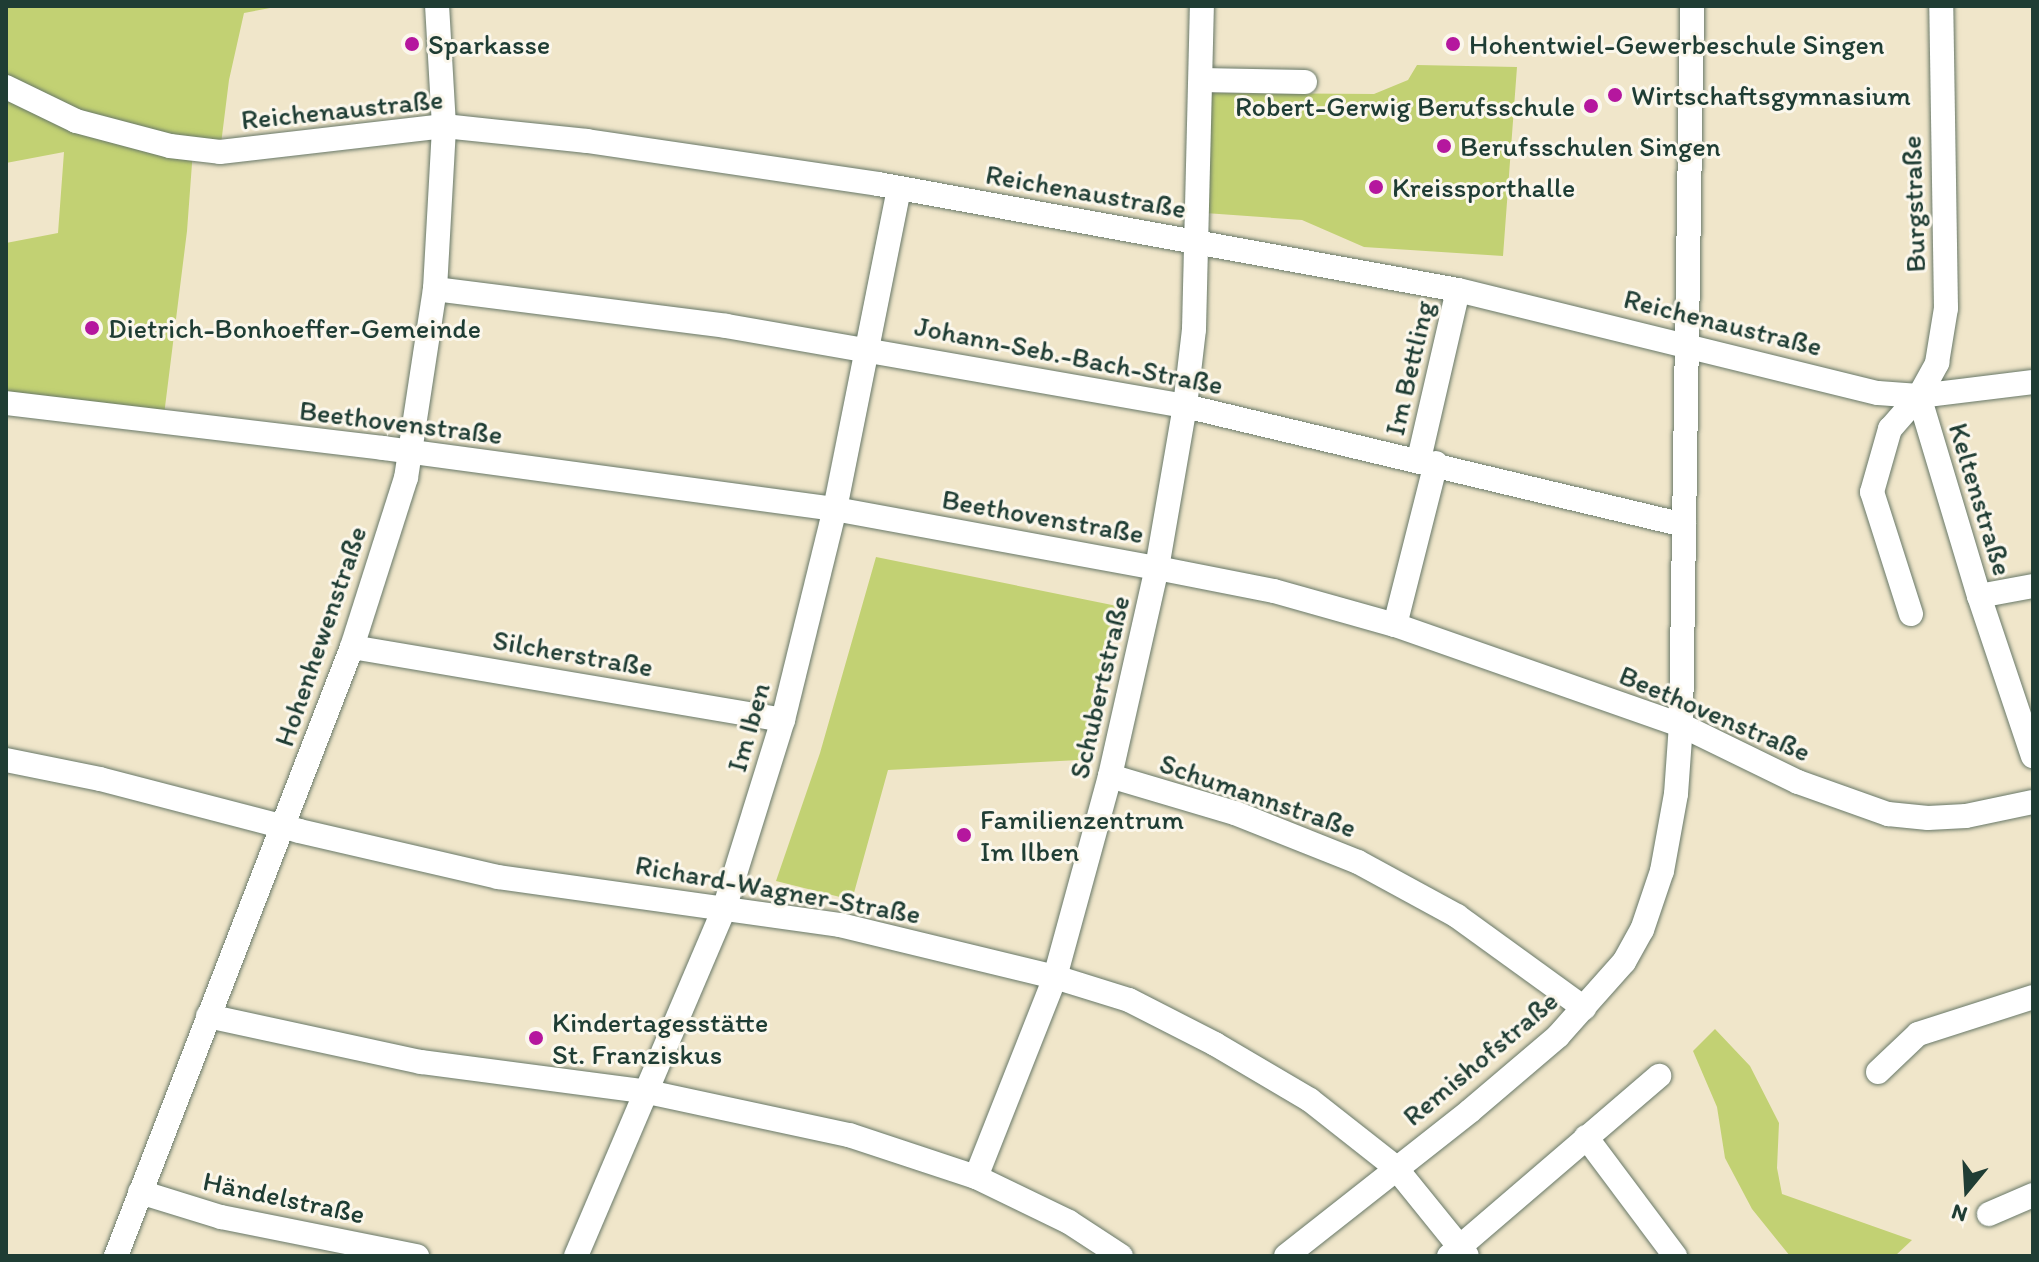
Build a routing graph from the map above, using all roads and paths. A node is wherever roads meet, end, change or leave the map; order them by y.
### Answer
1 (437, 6) edge
2 (1202, 6) edge
3 (1692, 6) edge
4 (1941, 6) edge
5 (1201, 80) junction
6 (1305, 82) dead end
7 (6, 87) edge
8 (444, 126) junction
9 (899, 189) junction
10 (1197, 241) junction
11 (435, 289) junction
12 (1458, 290) junction
13 (1688, 344) junction
14 (869, 349) junction
15 (2033, 382) edge
16 (1919, 396) junction
17 (6, 403) edge
18 (1185, 406) junction
19 (412, 452) junction
20 (1427, 461) junction
21 (835, 509) junction
22 (1684, 525) junction
23 (1157, 568) junction
24 (2033, 586) edge
25 (1979, 596) junction
26 (1911, 614) dead end
27 (1395, 625) junction
28 (352, 647) junction
29 (783, 720) junction
30 (1681, 725) junction
31 (2033, 756) edge
32 (6, 760) edge
33 (1110, 776) junction
34 (2033, 802) edge
35 (283, 827) junction
36 (725, 906) junction
37 (1055, 977) junction
38 (2033, 997) edge
39 (1584, 1008) junction
40 (208, 1016) junction
41 (1878, 1072) dead end
42 (1659, 1076) dead end
43 (648, 1092) junction
44 (1586, 1137) junction
45 (1395, 1167) junction
46 (976, 1177) junction
47 (140, 1192) junction
48 (2033, 1195) edge
49 (1989, 1214) dead end
50 (1458, 1253) edge
51 (116, 1256) edge
52 (417, 1256) edge
53 (576, 1256) edge
54 (1121, 1256) edge
55 (1286, 1256) edge
56 (1675, 1256) edge

1 - 8 street, Hohenhewenstraße
2 - 5 street, Schubertstraße
3 - 13 street, Remishofstraße
4 - 16 street, Burgstraße
5 - 6 street
5 - 10 street, Schubertstraße
7 - 8 street, Reichenaustraße
8 - 9 street, Reichenaustraße
8 - 11 street, Hohenhewenstraße
9 - 10 street, Reichenaustraße
9 - 14 street, Im Iben
10 - 12 street, Reichenaustraße
10 - 18 street, Schubertstraße
11 - 14 street, Johann-Seb.-Bach-Straße
11 - 19 street, Hohenhewenstraße
12 - 13 street, Reichenaustraße
12 - 20 street, Im Bettling
13 - 16 street, Reichenaustraße
13 - 22 street, Remishofstraße
14 - 18 street, Johann-Seb.-Bach-Straße
14 - 21 street, Im Iben
15 - 16 street, Reichenaustraße
16 - 25 street, Keltenstraße
16 - 26 street
17 - 19 street, Beethovenstraße
18 - 20 street, Johann-Seb.-Bach-Straße
18 - 23 street, Schubertstraße
19 - 21 street, Beethovenstraße
19 - 28 street, Hohenhewenstraße
20 - 22 street, Johann-Seb.-Bach-Straße
20 - 27 street, Im Bettling
21 - 23 street, Beethovenstraße
21 - 29 street, Im Iben
22 - 30 street, Remishofstraße
23 - 27 street, Beethovenstraße
23 - 33 street, Schubertstraße
24 - 25 street
25 - 31 street, Keltenstraße
27 - 30 street, Beethovenstraße
28 - 29 street, Silcherstraße
28 - 35 street, Hohenhewenstraße
29 - 36 street, Im Iben
30 - 34 street, Beethovenstraße
30 - 39 street, Remishofstraße
32 - 35 street, Richard-Wagner-Straße
33 - 37 street, Schubertstraße
33 - 39 street, Schumannstraße
35 - 36 street, Richard-Wagner-Straße
35 - 40 street, Hohenhewenstraße
36 - 37 street, Richard-Wagner-Straße
36 - 43 street, Im Iben
37 - 45 street, Richard-Wagner-Straße
37 - 46 street, Schubertstraße
38 - 41 street
39 - 45 street, Remishofstraße
40 - 43 street
40 - 47 street, Hohenhewenstraße
42 - 44 street
43 - 46 street
43 - 53 street, Im Iben
44 - 50 street
44 - 56 street
45 - 50 street, Richard-Wagner-Straße
45 - 55 street, Remishofstraße
46 - 54 street
47 - 51 street, Hohenhewenstraße
47 - 52 street, Händelstraße
48 - 49 street

